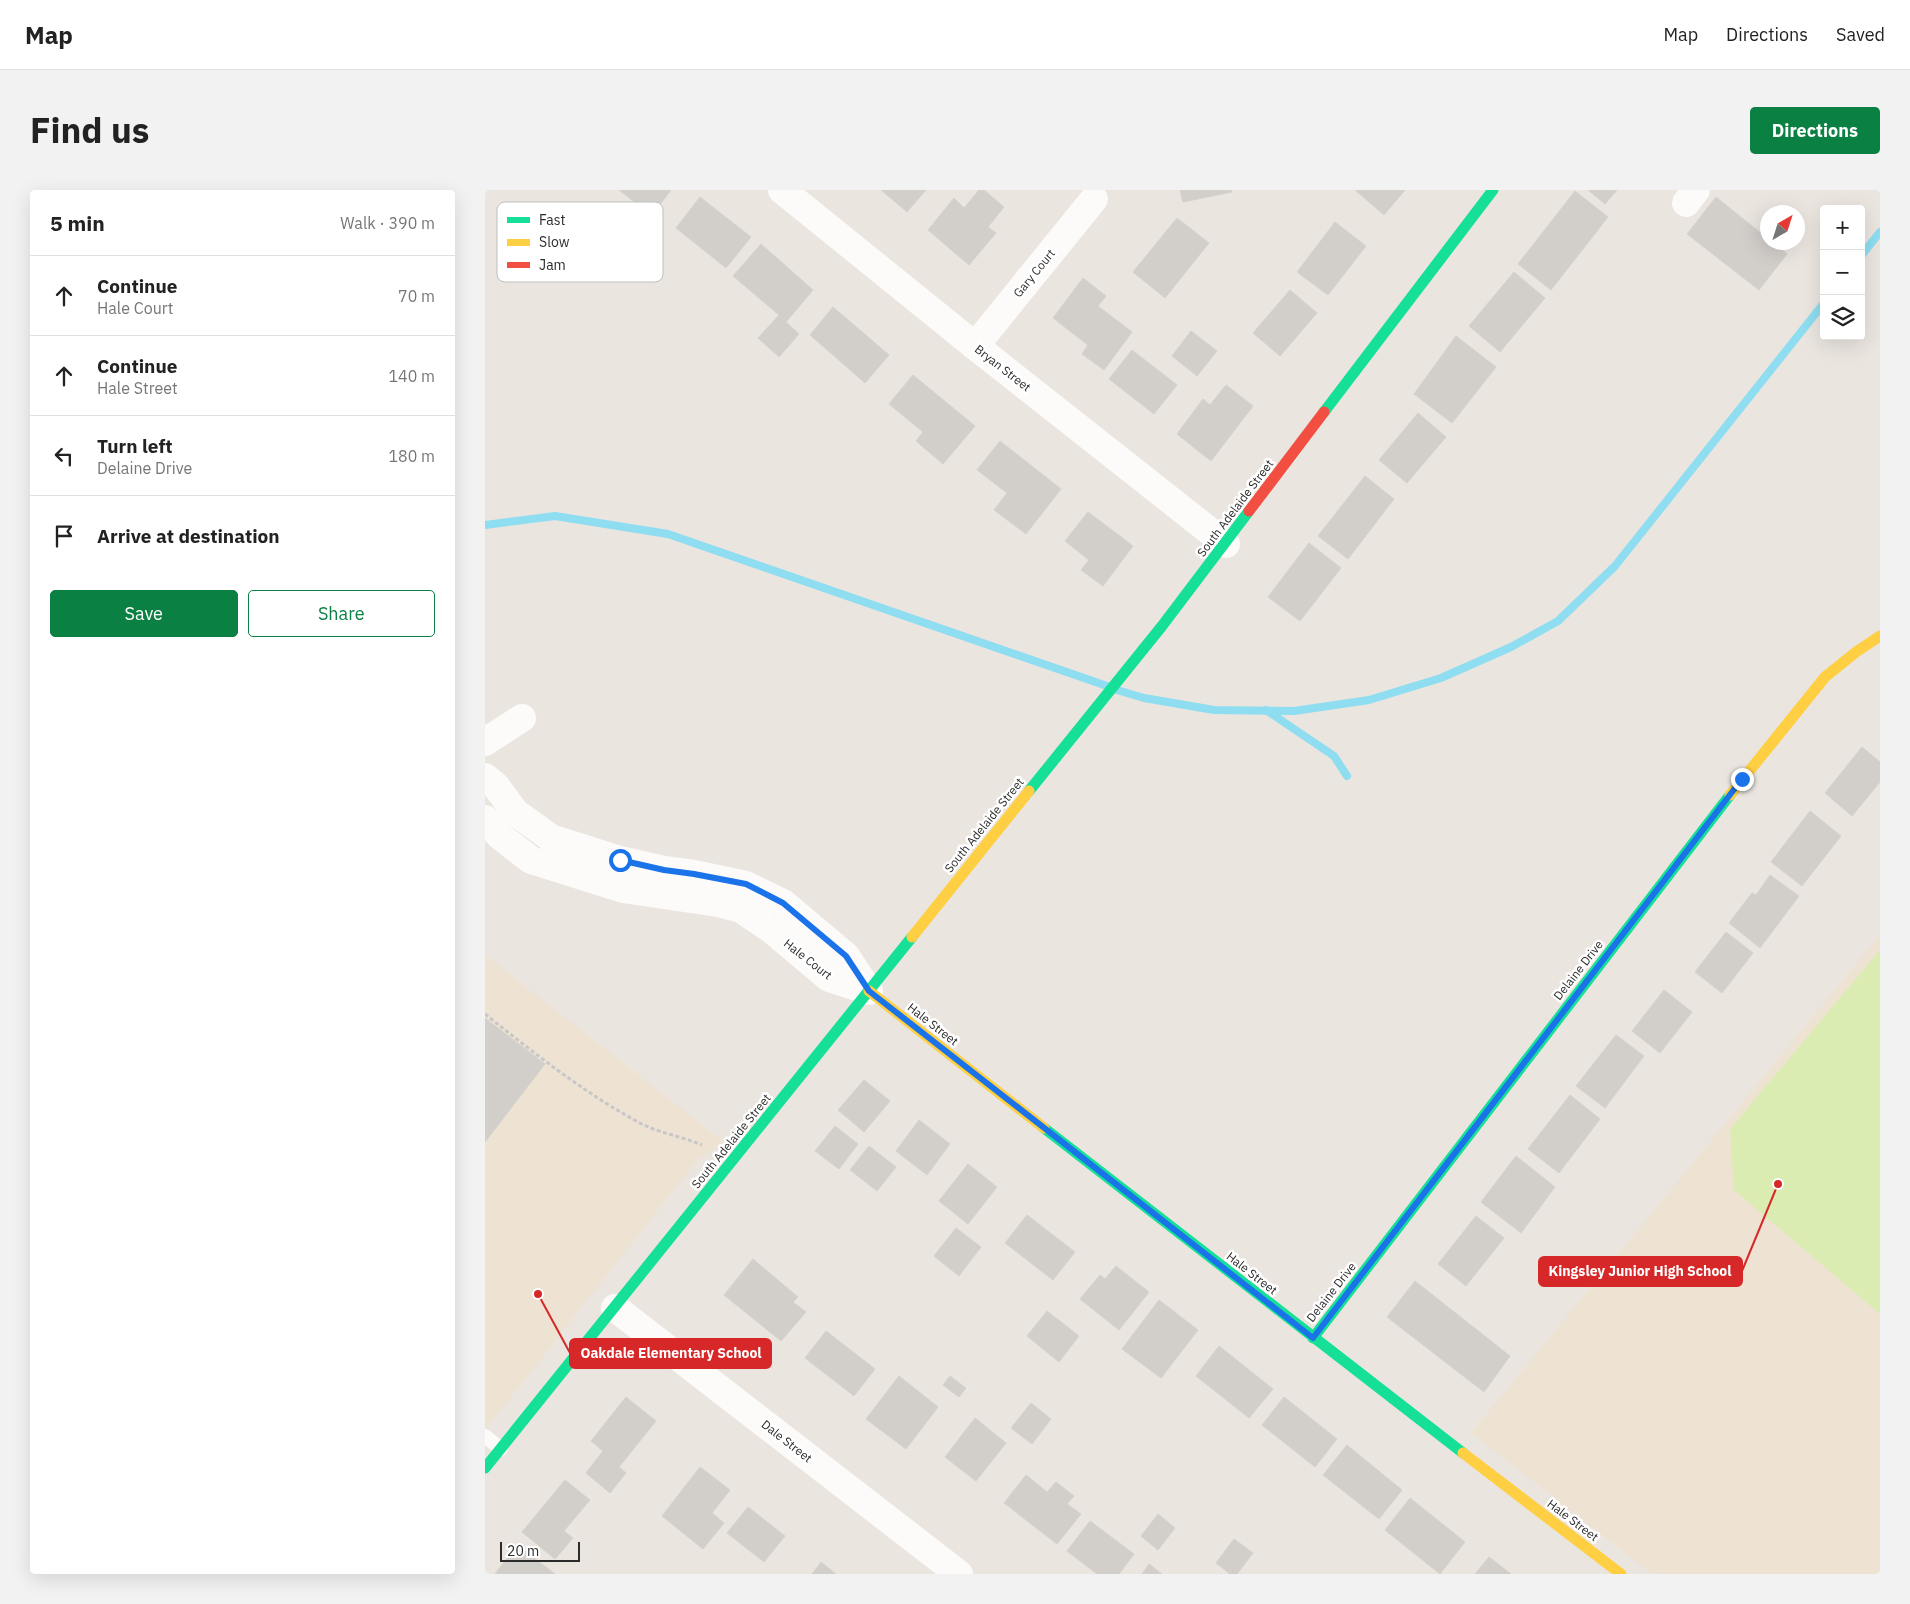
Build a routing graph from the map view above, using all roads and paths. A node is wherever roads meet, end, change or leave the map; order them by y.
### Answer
1 (782, 190) edge
2 (1493, 190) edge
3 (1094, 199) dead end
4 (975, 346) junction
5 (1226, 544) junction
6 (1880, 636) edge
7 (522, 718) dead end
8 (485, 742) edge
9 (485, 777) edge
10 (485, 819) edge
11 (589, 850) junction
12 (579, 875) junction
13 (677, 884) junction
14 (869, 991) junction
15 (485, 1014) edge
16 (702, 1145) dead end
17 (615, 1308) junction
18 (1313, 1338) junction
19 (485, 1436) edge
20 (501, 1449) junction
21 (485, 1468) edge
22 (959, 1574) edge
23 (1621, 1574) edge

1 - 4 street, Bryan Street
2 - 5 street, South Adelaide Street
3 - 4 street, Gary Court
4 - 5 street, Bryan Street
5 - 14 street, South Adelaide Street
6 - 18 street, Delaine Drive
7 - 8 street
9 - 11 street, Hale Court
10 - 12 street, Hale Court
11 - 12 street
11 - 13 street, Hale Court
12 - 13 street, Hale Court
13 - 14 street, Hale Court
14 - 17 street, South Adelaide Street
14 - 18 street, Hale Street
15 - 16 path
17 - 20 street, South Adelaide Street
17 - 22 street, Dale Street
18 - 23 street, Hale Street
19 - 20 lane
20 - 21 street, South Adelaide Street

